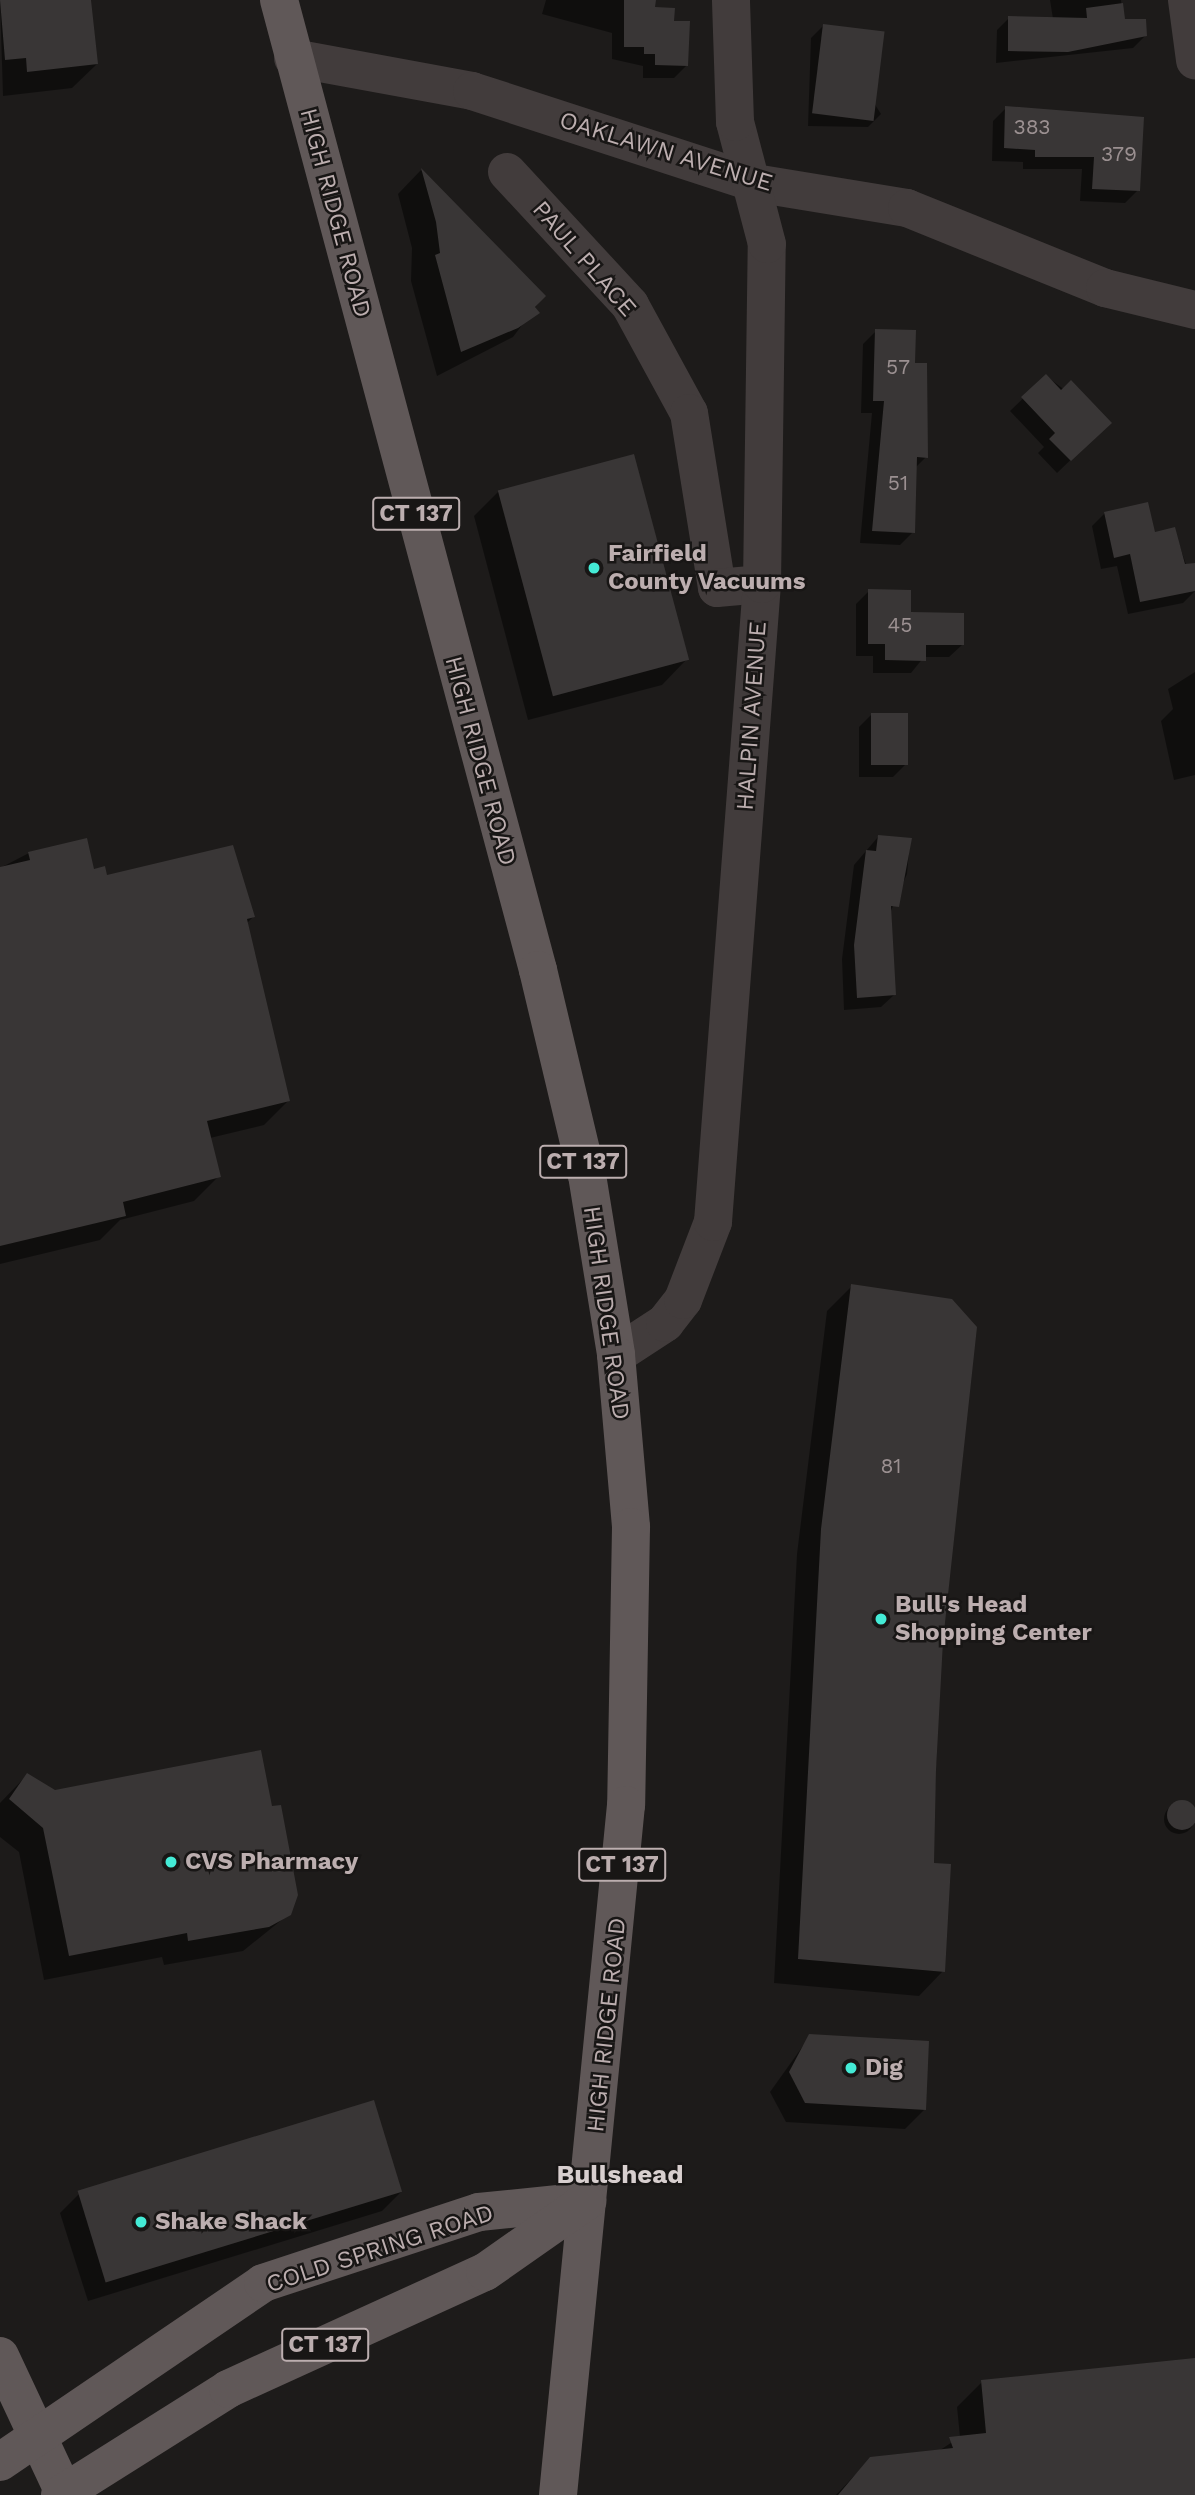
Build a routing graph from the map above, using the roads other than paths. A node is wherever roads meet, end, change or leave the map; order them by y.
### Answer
1 (279, 0) edge
2 (731, 0) edge
3 (1187, 0) edge
4 (293, 58) junction
5 (1195, 60) edge
6 (508, 172) dead end
7 (755, 183) junction
8 (1195, 310) edge
9 (762, 584) junction
10 (615, 1355) junction
11 (587, 2201) junction
12 (0, 2356) edge
13 (37, 2433) junction
14 (0, 2462) edge
15 (65, 2494) edge
16 (558, 2495) edge

1 - 4 main road, HIGH RIDGE ROAD / CT 137
2 - 7 street, HALPIN AVENUE
3 - 5 street
4 - 7 street, OAKLAWN AVENUE
4 - 10 main road, HIGH RIDGE ROAD / CT 137
6 - 9 street, PAUL PLACE
7 - 8 street, OAKLAWN AVENUE
7 - 9 street, HALPIN AVENUE
9 - 10 street, HALPIN AVENUE
10 - 11 main road, HIGH RIDGE ROAD / CT 137
11 - 13 main road, COLD SPRING ROAD
11 - 15 main road, COLD SPRING ROAD / CT 137
11 - 16 main road, HIGH RIDGE ROAD
12 - 13 main road
13 - 14 main road, COLD SPRING ROAD
13 - 15 main road

